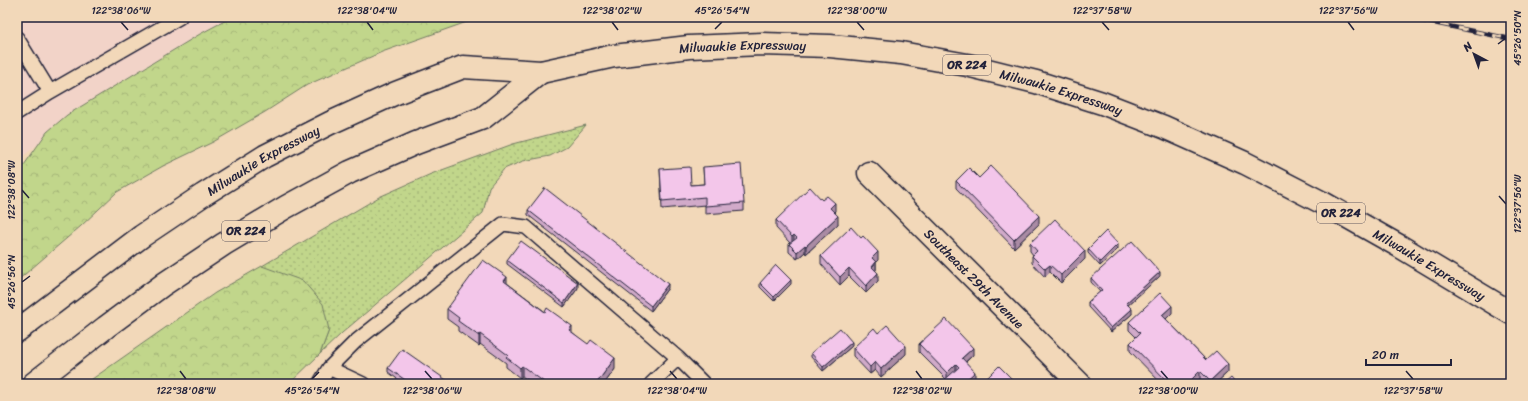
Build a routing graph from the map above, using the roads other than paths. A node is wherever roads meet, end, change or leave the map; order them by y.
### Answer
1 (180, 17) edge
2 (17, 38) edge
3 (541, 72) junction
4 (50, 92) junction
5 (17, 113) edge
6 (869, 173) dead end
7 (1511, 313) edge
8 (17, 331) edge
9 (678, 358) junction
10 (329, 368) junction
11 (33, 384) edge
12 (319, 384) edge
13 (363, 384) edge
14 (651, 384) edge
15 (704, 384) edge
16 (1080, 384) edge

1 - 4 lane
2 - 4 lane
3 - 7 main road, Milwaukie Expressway / OR 224
3 - 8 main road, Milwaukie Expressway / OR 224
3 - 11 main road, Milwaukie Expressway / OR 224
4 - 5 lane
6 - 16 main road, Southeast 29th Avenue
9 - 10 lane
9 - 14 lane
9 - 15 lane
10 - 12 lane
10 - 13 lane

